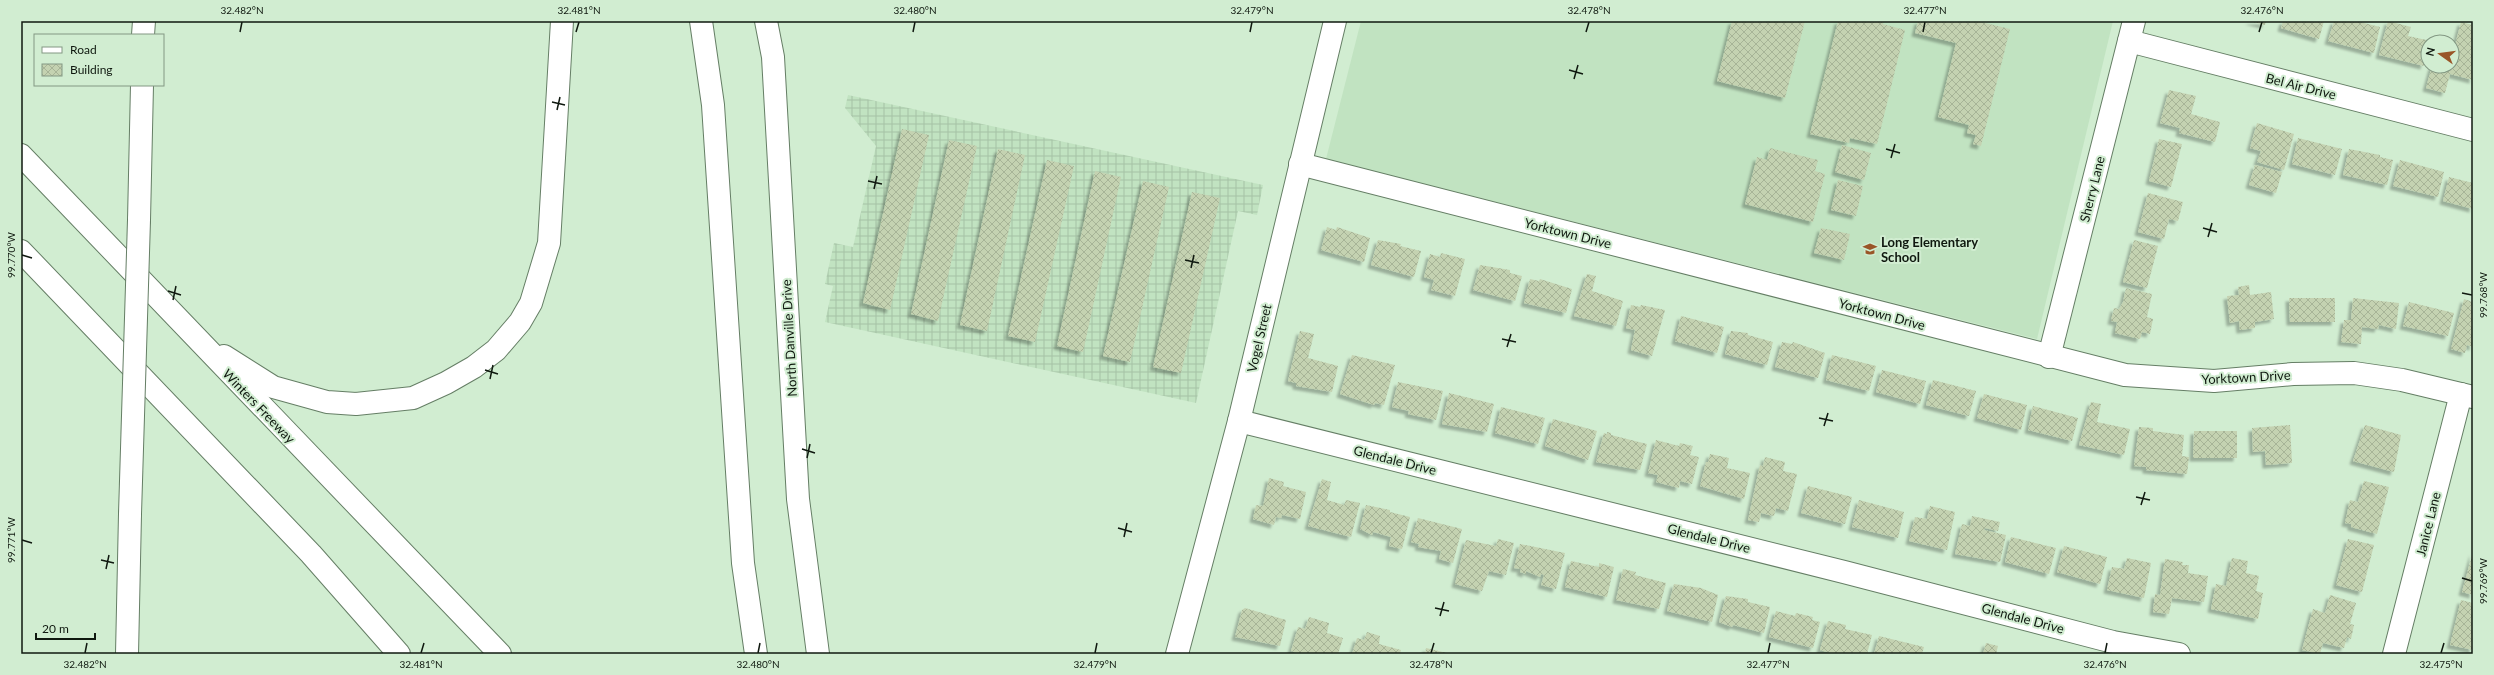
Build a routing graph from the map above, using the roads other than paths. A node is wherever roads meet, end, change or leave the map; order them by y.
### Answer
1 (144, 21) edge
2 (562, 21) edge
3 (701, 21) edge
4 (766, 21) edge
5 (1335, 21) edge
6 (2132, 31) edge
7 (143, 34) edge
8 (142, 86) edge
9 (2473, 130) edge
10 (21, 155) edge
11 (1300, 164) junction
12 (21, 251) edge
13 (189, 333) junction
14 (2049, 357) junction
15 (2467, 395) edge
16 (1239, 421) junction
17 (311, 554) junction
18 (127, 654) edge
19 (380, 654) edge
20 (399, 654) edge
21 (500, 654) edge
22 (756, 654) edge
23 (818, 654) edge
24 (1177, 654) edge
25 (2179, 654) edge
26 (2394, 654) edge

1 - 7 main road
2 - 13 main road
3 - 22 main road
4 - 23 main road, North Danville Drive
5 - 11 main road, Vogel Street
6 - 9 main road, Bel Air Drive
6 - 14 main road, Sherry Lane
8 - 18 main road, bridge
10 - 13 main road, Winters Freeway
11 - 14 main road, Yorktown Drive
11 - 16 main road, Vogel Street
12 - 17 main road
13 - 21 main road, Winters Freeway
14 - 15 main road, Yorktown Drive
15 - 26 main road, Janice Lane
16 - 24 main road, Vogel Street
16 - 25 main road, Glendale Drive
17 - 19 main road
17 - 20 main road

